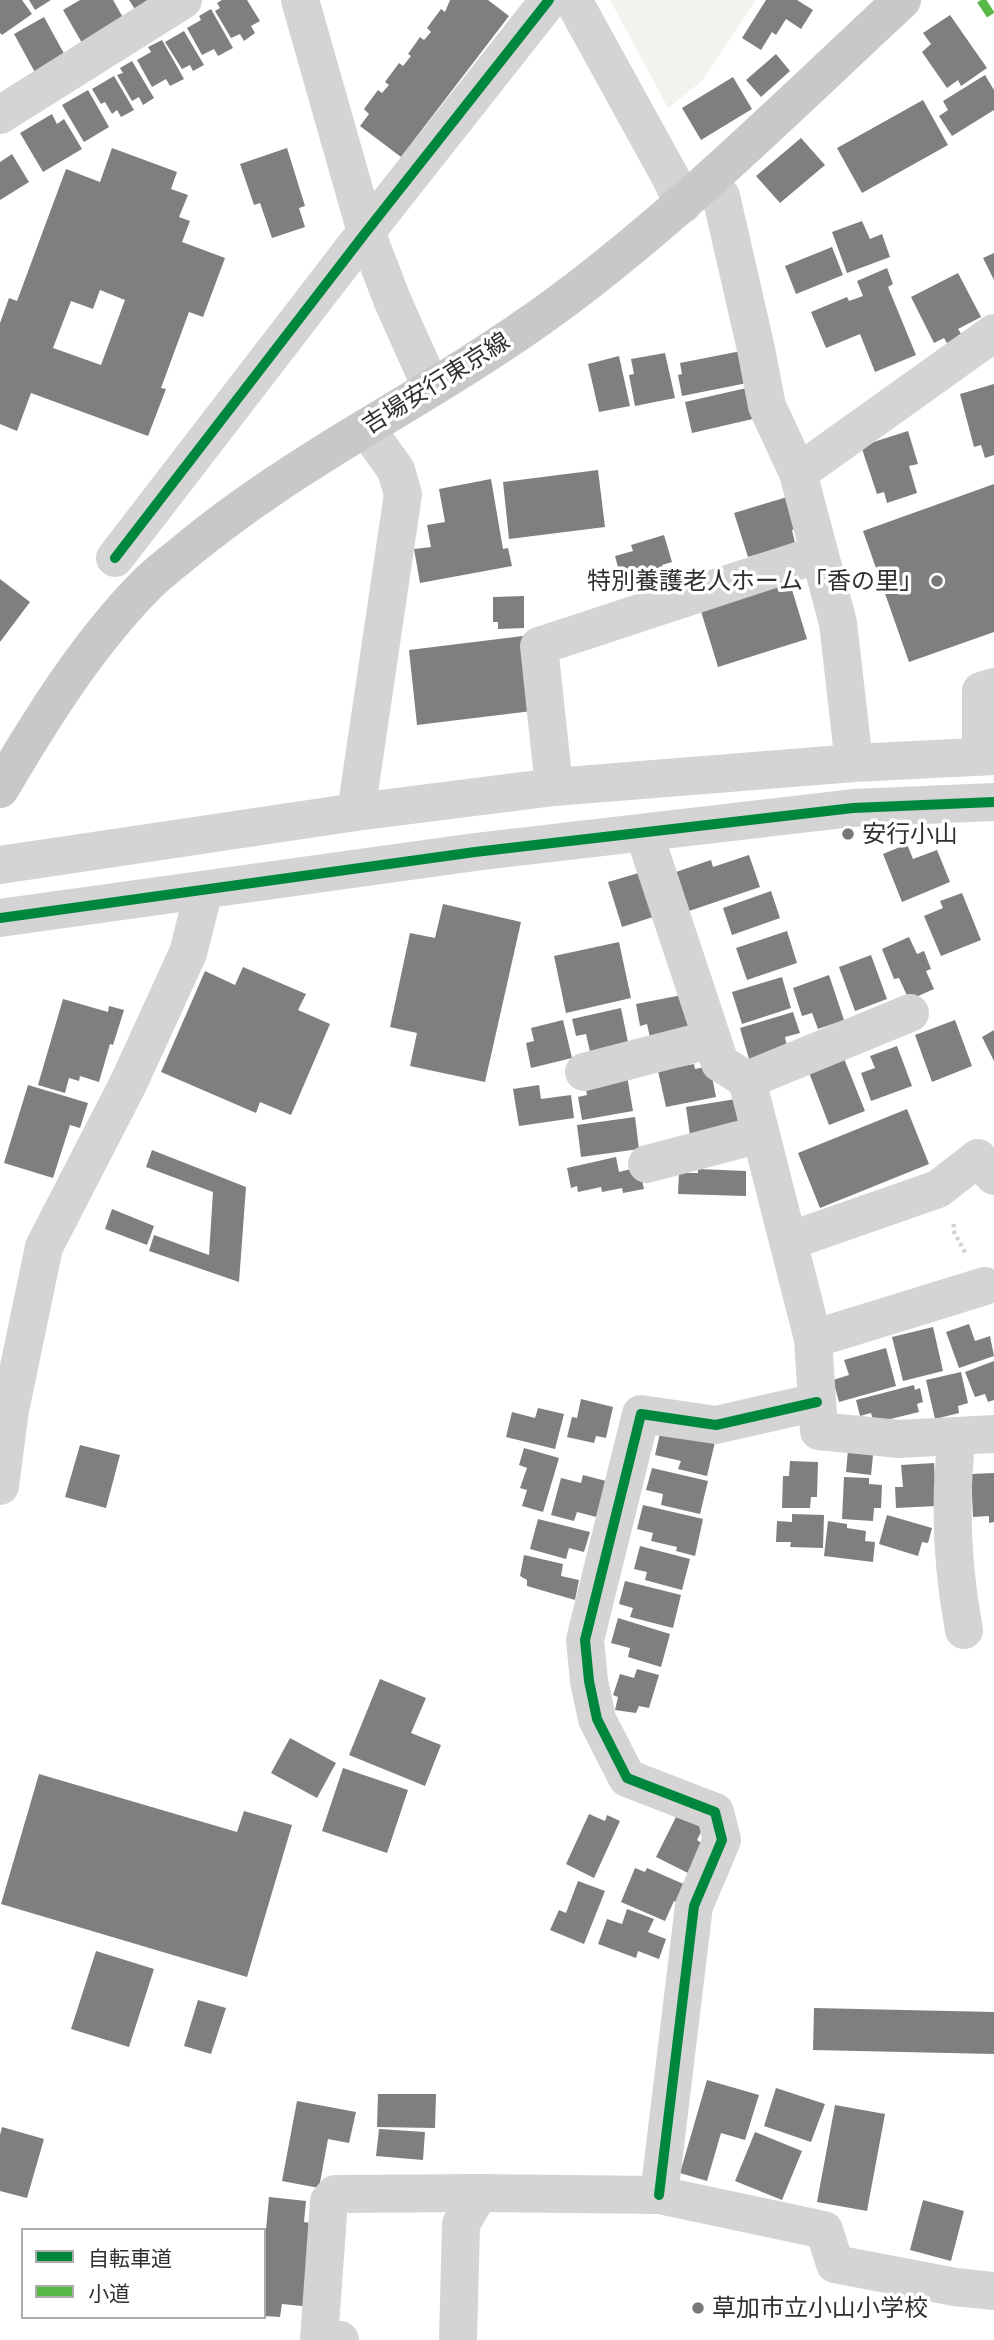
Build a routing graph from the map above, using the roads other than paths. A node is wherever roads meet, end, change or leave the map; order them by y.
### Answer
1 (183, 0) edge
2 (300, 0) edge
3 (549, 0) edge
4 (573, 0) edge
5 (902, 0) edge
6 (0, 115) edge
7 (696, 193) junction
8 (366, 232) junction
9 (994, 333) edge
10 (431, 387) junction
11 (366, 428) junction
12 (798, 473) junction
13 (820, 554) junction
14 (115, 558) dead end
15 (994, 687) edge
16 (988, 757) edge
17 (854, 763) junction
18 (554, 786) junction
19 (0, 789) edge
20 (994, 802) edge
21 (356, 812) junction
22 (644, 833) junction
23 (0, 865) edge
24 (204, 890) junction
25 (0, 918) edge
26 (910, 1013) dead end
27 (712, 1039) junction
28 (584, 1072) dead end
29 (747, 1080) junction
30 (761, 1134) junction
31 (647, 1164) dead end
32 (994, 1175) edge
33 (789, 1241) junction
34 (985, 1286) road end
35 (813, 1339) junction
36 (817, 1402) junction
37 (994, 1434) edge
38 (957, 1436) junction
39 (0, 1486) edge
40 (964, 1630) dead end
41 (479, 2193) junction
42 (659, 2195) junction
43 (994, 2291) edge
44 (340, 2340) edge
45 (458, 2340) edge

1 - 6 street
2 - 8 street
3 - 8 street
4 - 7 street
5 - 7 main road, 吉場安行東京線
7 - 10 main road, 吉場安行東京線
7 - 12 street
8 - 10 street
8 - 14 street
9 - 12 street
10 - 11 main road, 吉場安行東京線
11 - 19 main road, 吉場安行東京線
11 - 21 street
12 - 13 street
13 - 17 street
13 - 18 street
15 - 16 street
16 - 17 street
17 - 18 street
18 - 21 street
20 - 22 street
21 - 23 street
22 - 24 street
22 - 27 street
24 - 25 street
24 - 39 street
26 - 29 street
27 - 28 street
27 - 29 street
29 - 30 street
30 - 31 street
30 - 33 street
32 - 33 street
33 - 35 street
34 - 35 street
35 - 36 street
36 - 38 street
36 - 42 street
37 - 38 street
38 - 40 street
41 - 42 street
41 - 44 street
41 - 45 street
42 - 43 street

